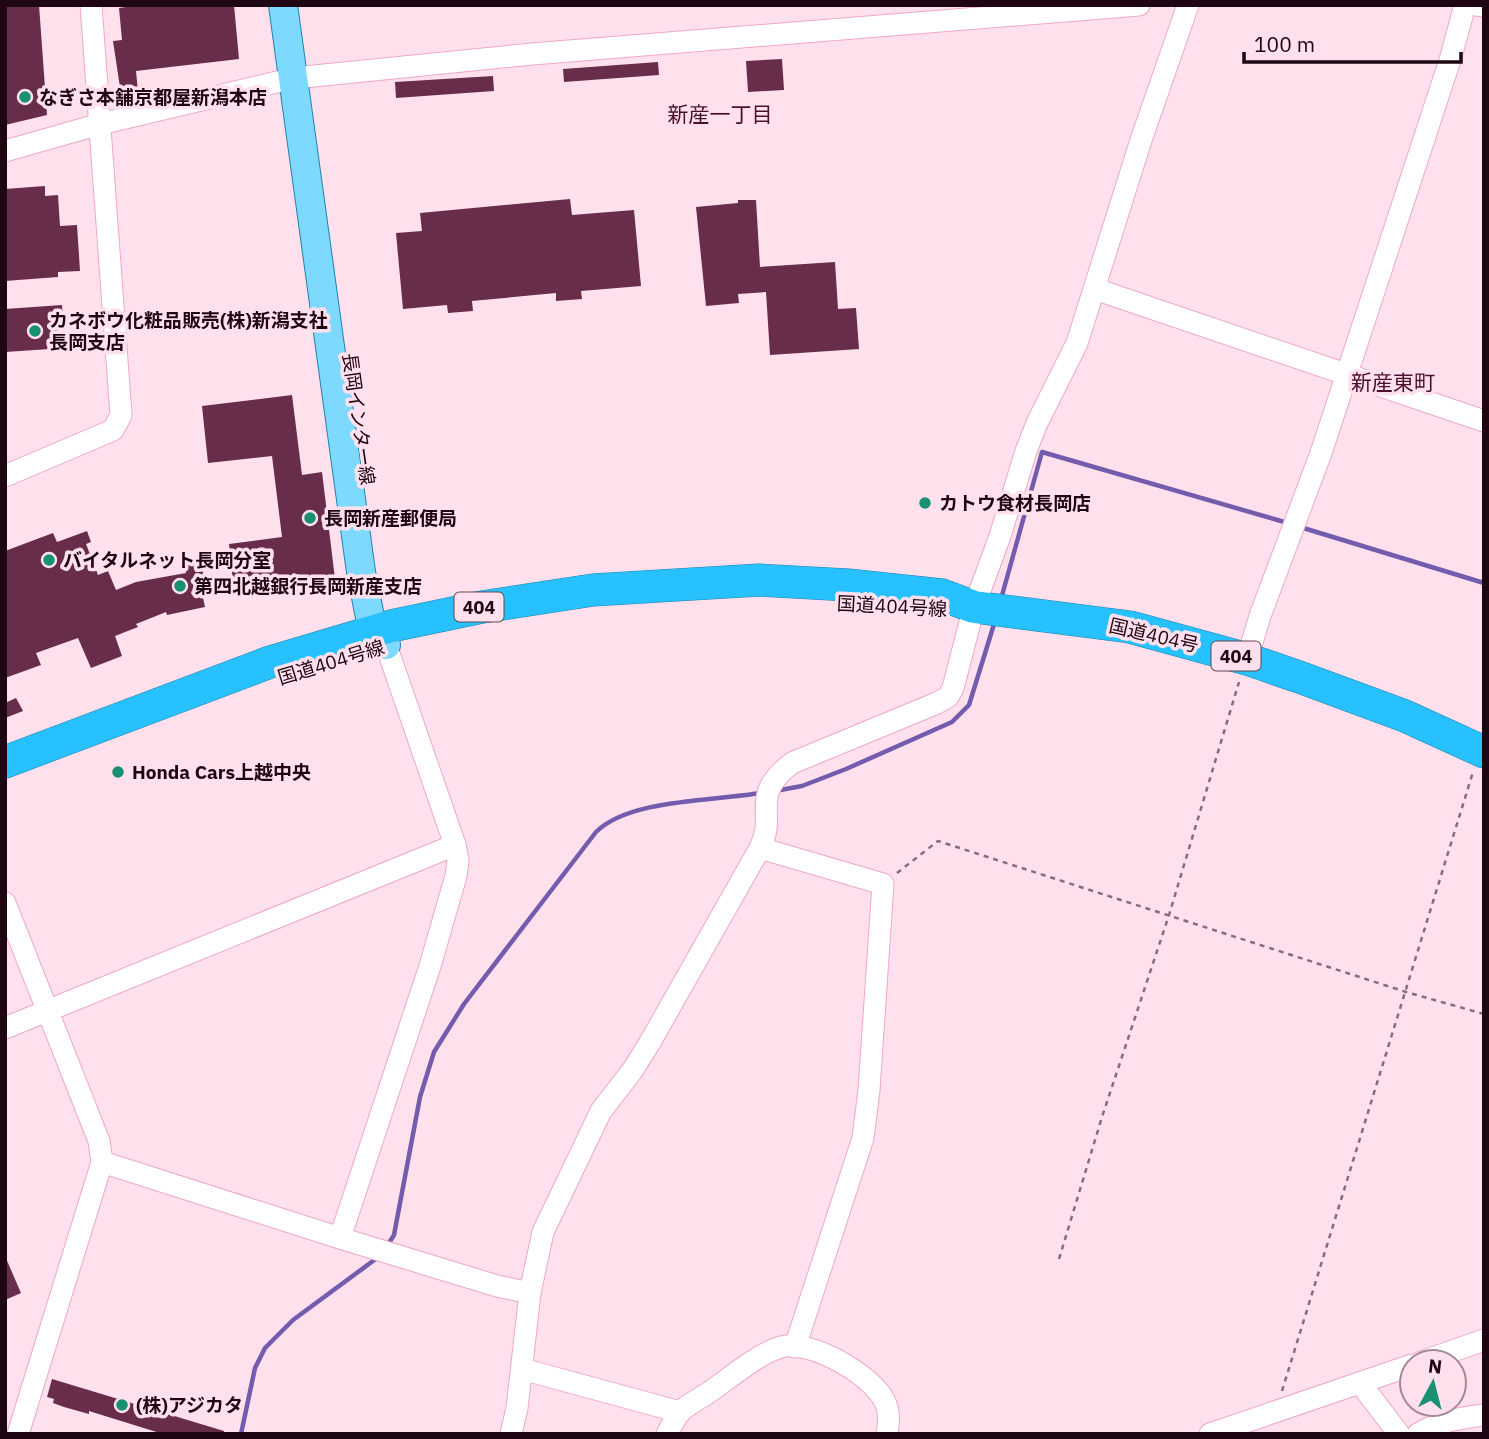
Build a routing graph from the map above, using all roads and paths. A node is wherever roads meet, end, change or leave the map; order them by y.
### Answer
1 (91, 5) edge
2 (283, 5) edge
3 (302, 5) edge
4 (1139, 5) edge
5 (1188, 5) edge
6 (1465, 5) edge
7 (1476, 5) edge
8 (1484, 6) edge
9 (958, 12) edge
10 (303, 78) junction
11 (100, 124) junction
12 (5, 151) edge
13 (1095, 289) junction
14 (1346, 373) junction
15 (1484, 421) edge
16 (5, 476) edge
17 (974, 607) junction
18 (383, 634) junction
19 (1247, 659) junction
20 (1483, 747) edge
21 (5, 762) edge
22 (5, 782) edge
23 (455, 845) junction
24 (761, 848) junction
25 (883, 884) junction
26 (5, 903) edge
27 (1169, 915) junction
28 (1406, 992) junction
29 (46, 1012) junction
30 (1484, 1014) edge
31 (5, 1028) edge
32 (102, 1162) junction
33 (340, 1238) junction
34 (1059, 1259) dead end
35 (530, 1293) junction
36 (1484, 1340) edge
37 (795, 1347) junction
38 (1461, 1348) edge
39 (522, 1369) junction
40 (1398, 1370) edge
41 (1360, 1383) junction
42 (680, 1412) junction
43 (1272, 1413) junction
44 (1484, 1415) edge
45 (18, 1434) edge
46 (511, 1434) edge
47 (667, 1434) edge
48 (887, 1434) edge
49 (1210, 1434) edge
50 (1261, 1434) edge
51 (1399, 1434) edge
52 (1418, 1434) edge

1 - 11 street
2 - 10 main road, 長岡インター線
3 - 10 main road, 長岡インター線
4 - 9 street
5 - 13 street
6 - 14 street
7 - 8 street
9 - 10 street
10 - 11 street
10 - 18 main road, 長岡インター線
11 - 12 street
11 - 16 street
13 - 14 street
13 - 17 street
14 - 15 street
14 - 19 street
17 - 18 highway, 国道404号線 / 404
17 - 19 highway, 国道404号 / 404
17 - 24 street
18 - 21 highway, 国道404号線 / 404
18 - 22 highway, 国道404号線 / 404
18 - 23 street
19 - 20 highway, 国道404号 / 404
19 - 27 path
20 - 28 path
23 - 29 street
23 - 33 street
24 - 25 street
24 - 35 street
25 - 27 path
25 - 37 street
26 - 29 street
27 - 28 path
27 - 34 path
28 - 30 path
28 - 43 path
29 - 31 street
29 - 32 street
32 - 33 street
32 - 45 street
33 - 35 street
35 - 39 street
36 - 38 street
37 - 42 street
37 - 48 street
39 - 42 street
39 - 46 street
40 - 41 street
41 - 43 street
41 - 51 street
42 - 47 street
43 - 49 street
43 - 50 street
44 - 52 street

